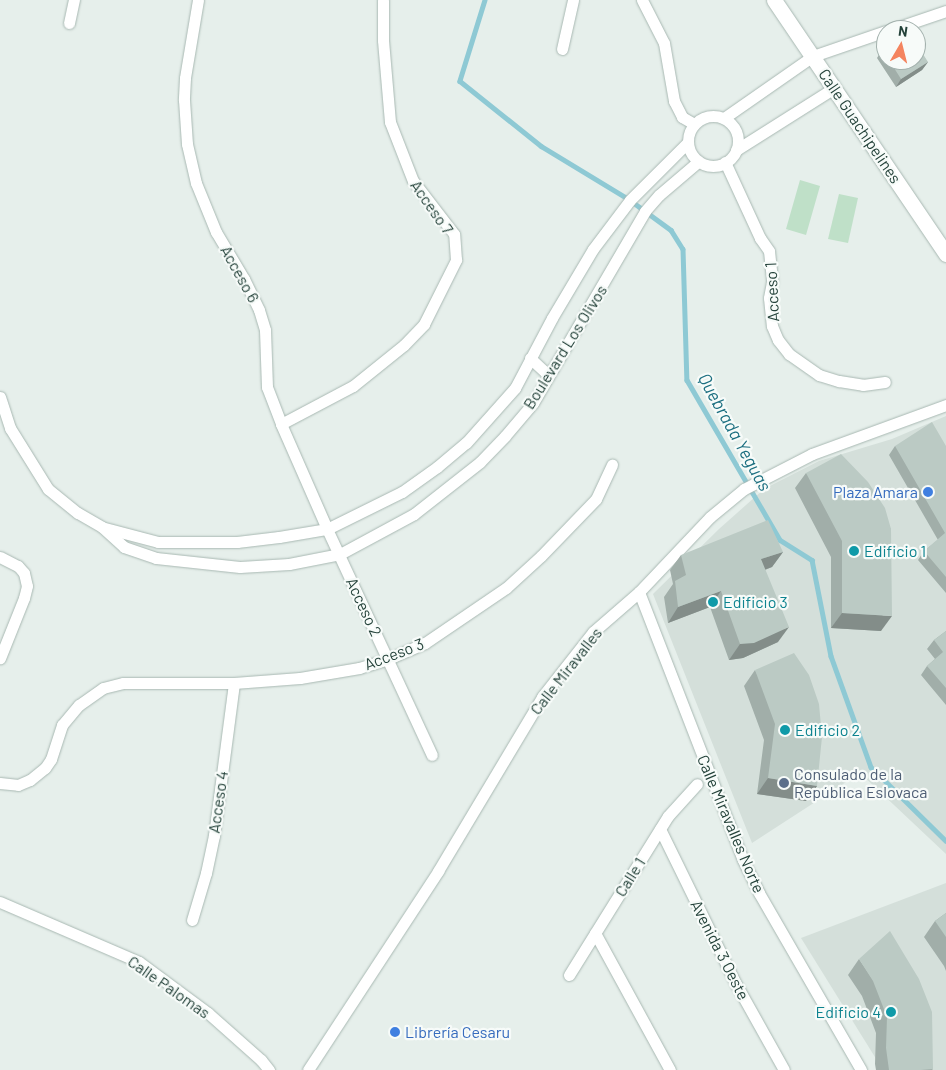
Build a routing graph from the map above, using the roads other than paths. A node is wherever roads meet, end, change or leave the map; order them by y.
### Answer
1 (74, 0) edge
2 (198, 0) edge
3 (383, 0) edge
4 (573, 0) edge
5 (642, 0) edge
6 (774, 0) edge
7 (946, 11) edge
8 (920, 20) edge
9 (69, 23) dead end
10 (876, 35) edge
11 (562, 49) dead end
12 (813, 56) junction
13 (834, 88) junction
14 (724, 118) junction
15 (694, 124) junction
16 (688, 142) junction
17 (736, 150) junction
18 (699, 162) junction
19 (725, 162) junction
20 (946, 254) edge
21 (530, 358) junction
22 (548, 375) junction
23 (884, 382) dead end
24 (0, 397) edge
25 (946, 404) edge
26 (281, 424) junction
27 (612, 465) dead end
28 (102, 527) junction
29 (327, 529) junction
30 (333, 542) joint
31 (340, 554) junction
32 (0, 557) edge
33 (639, 592) junction
34 (0, 658) edge
35 (388, 659) junction
36 (234, 683) junction
37 (432, 755) dead end
38 (0, 783) edge
39 (696, 784) dead end
40 (660, 829) junction
41 (0, 902) edge
42 (192, 920) dead end
43 (595, 933) junction
44 (569, 974) dead end
45 (269, 1070) edge
46 (308, 1070) edge
47 (670, 1070) edge
48 (784, 1070) edge
49 (862, 1070) edge

1 - 9 street
2 - 26 street, Acceso 6
3 - 26 street, Acceso 7
4 - 11 street
5 - 15 street
6 - 12 street, Calle Guachipelines
7 - 8 street
10 - 12 street
12 - 13 street, Calle Guachipelines
12 - 14 street
13 - 17 street
13 - 20 street, Calle Guachipelines
14 - 15 street
14 - 17 street
15 - 16 street
16 - 18 street
16 - 21 street, Boulevard Los Olivos
17 - 19 street
18 - 19 street
18 - 22 street, Boulevard Los Olivos
19 - 23 street, Acceso 1
21 - 22 street
21 - 29 street, Boulevard Los Olivos
22 - 31 street, Boulevard Los Olivos
24 - 28 street, Boulevard Los Olivos
25 - 33 street, Calle Miravalles
26 - 29 street, Acceso 6
27 - 35 street, Acceso 3
28 - 29 street, Boulevard Los Olivos
28 - 31 street, Boulevard Los Olivos
29 - 30 street, Acceso 6
30 - 31 street, Acceso 2
31 - 35 street, Acceso 2
32 - 34 street
33 - 46 street, Calle Miravalles
33 - 49 street, Calle Miravalles Norte
35 - 36 street, Acceso 3
35 - 37 street, Acceso 2
36 - 38 street, Acceso 3
36 - 42 street, Acceso 4
39 - 40 street, Calle 1
40 - 43 street, Calle 1
40 - 48 street, Avenida 3 Oeste
41 - 45 street, Calle Palomas
43 - 44 street, Calle 1
43 - 47 street

